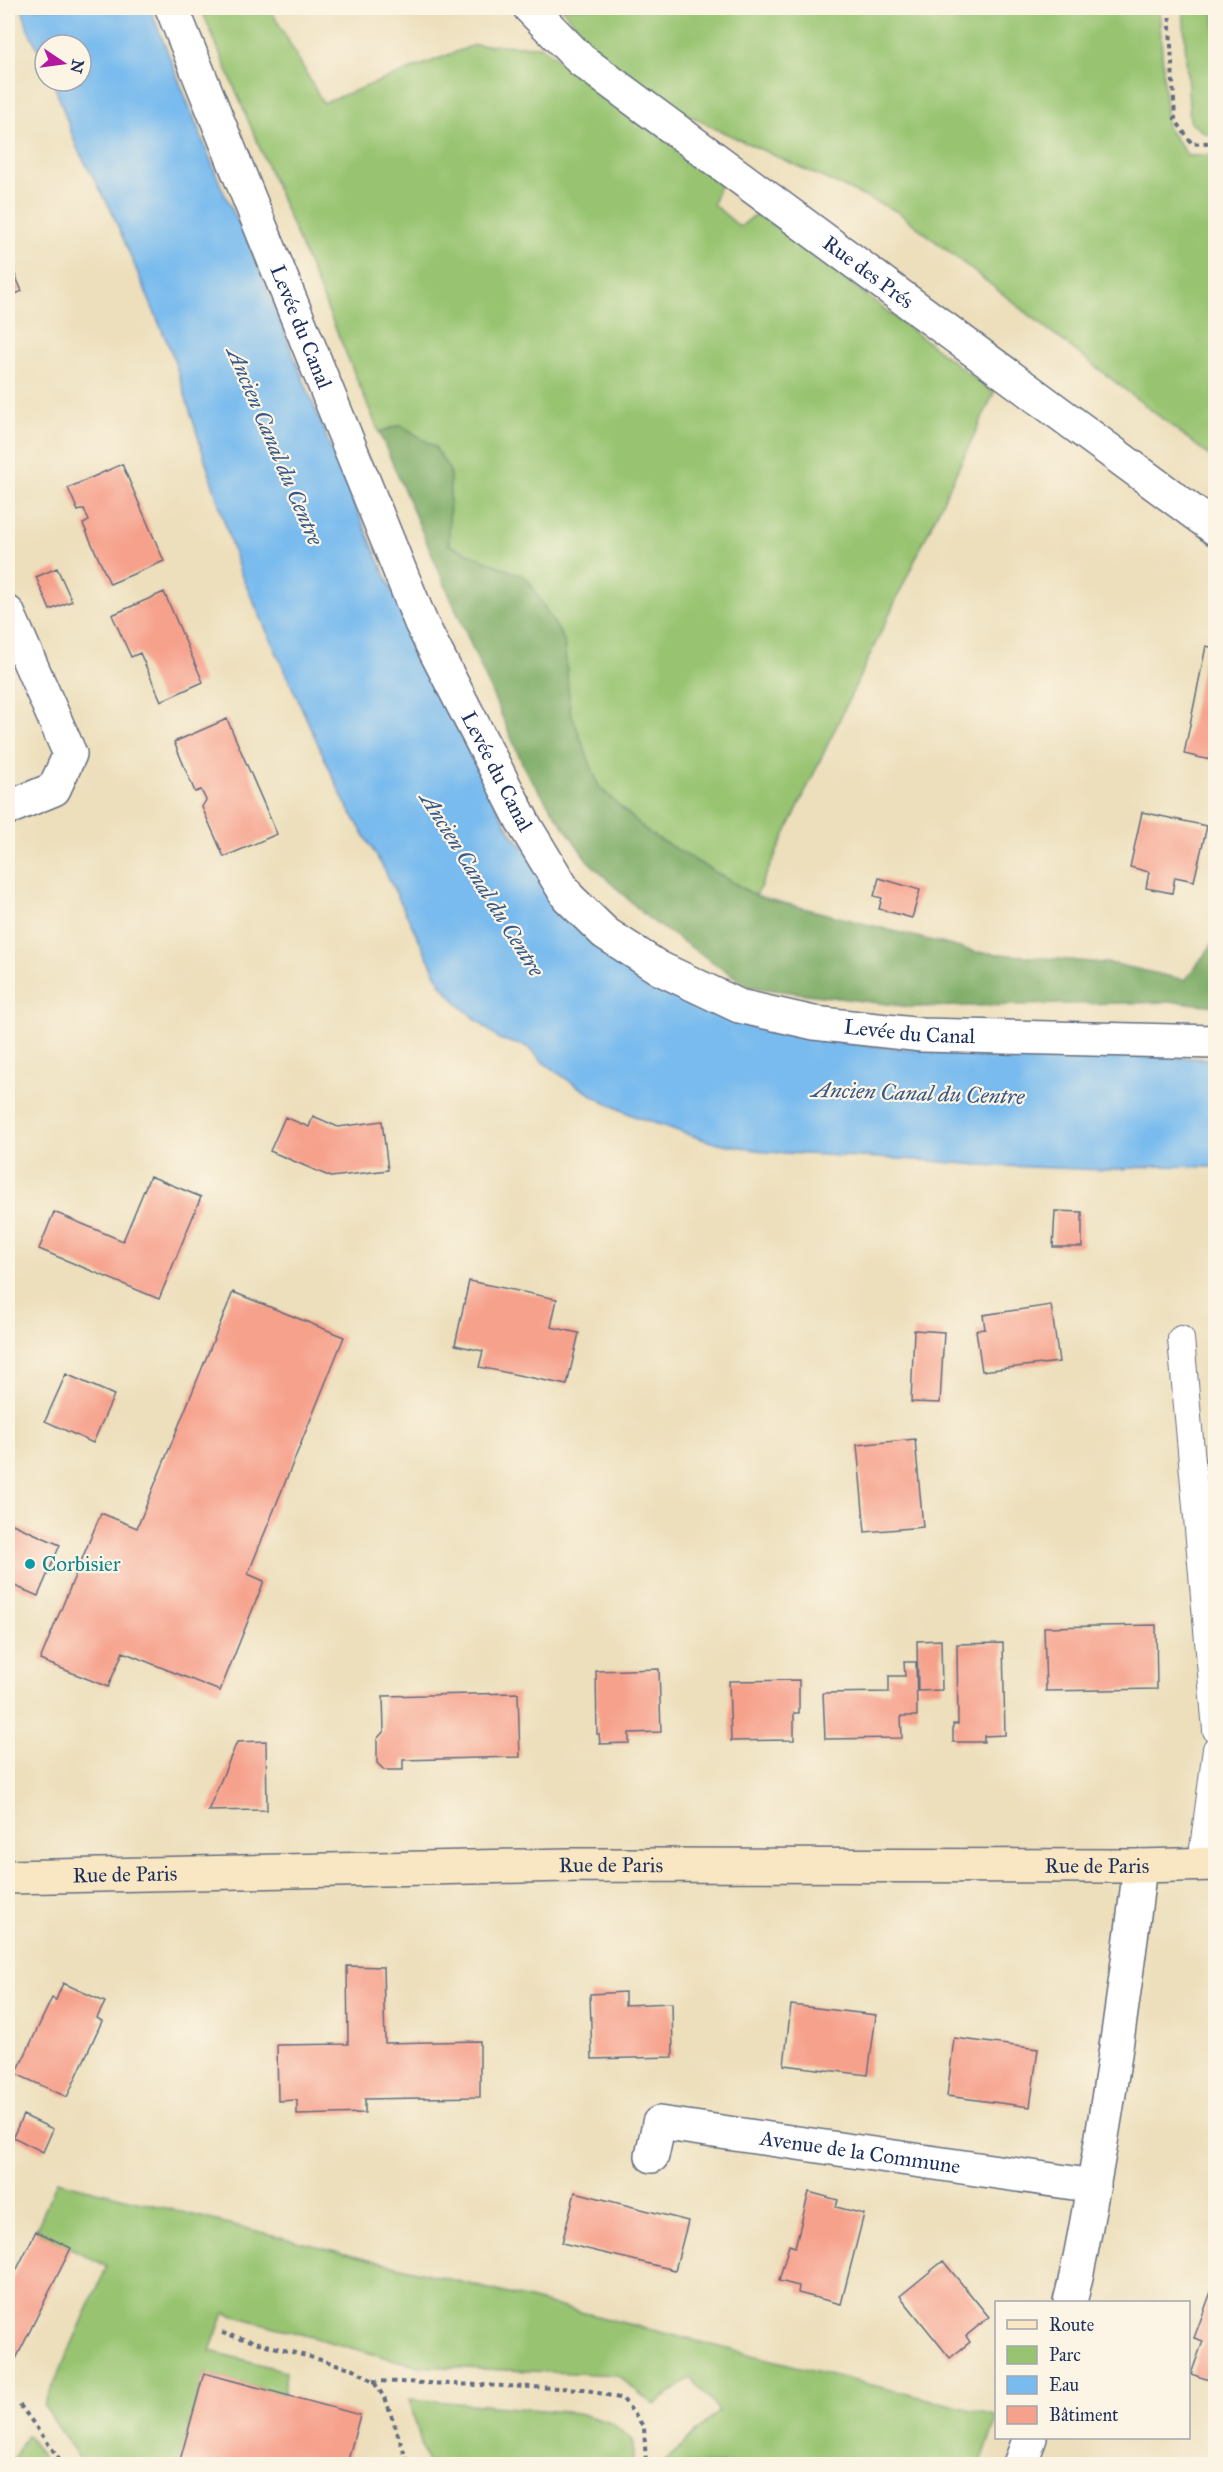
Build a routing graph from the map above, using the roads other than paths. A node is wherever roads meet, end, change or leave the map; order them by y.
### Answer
1 (172, 8) edge
2 (530, 8) edge
3 (1215, 529) edge
4 (8, 613) edge
5 (8, 808) edge
6 (1215, 1042) edge
7 (1181, 1339) dead end
8 (1215, 1730) edge
9 (1215, 1749) edge
10 (1208, 1864) edge
11 (1140, 1866) junction
12 (8, 1877) edge
13 (652, 2156) dead end
14 (1094, 2186) junction
15 (1070, 2301) edge
16 (1030, 2439) edge
17 (1020, 2464) edge

1 - 6 street, Levée du Canal
2 - 3 street, Rue des Prés
4 - 5 street
7 - 8 lane
9 - 10 lane
10 - 11 main road, Rue de Paris
11 - 12 main road, Rue de Paris
11 - 14 street
13 - 14 street, Avenue de la Commune
14 - 15 street
16 - 17 street

